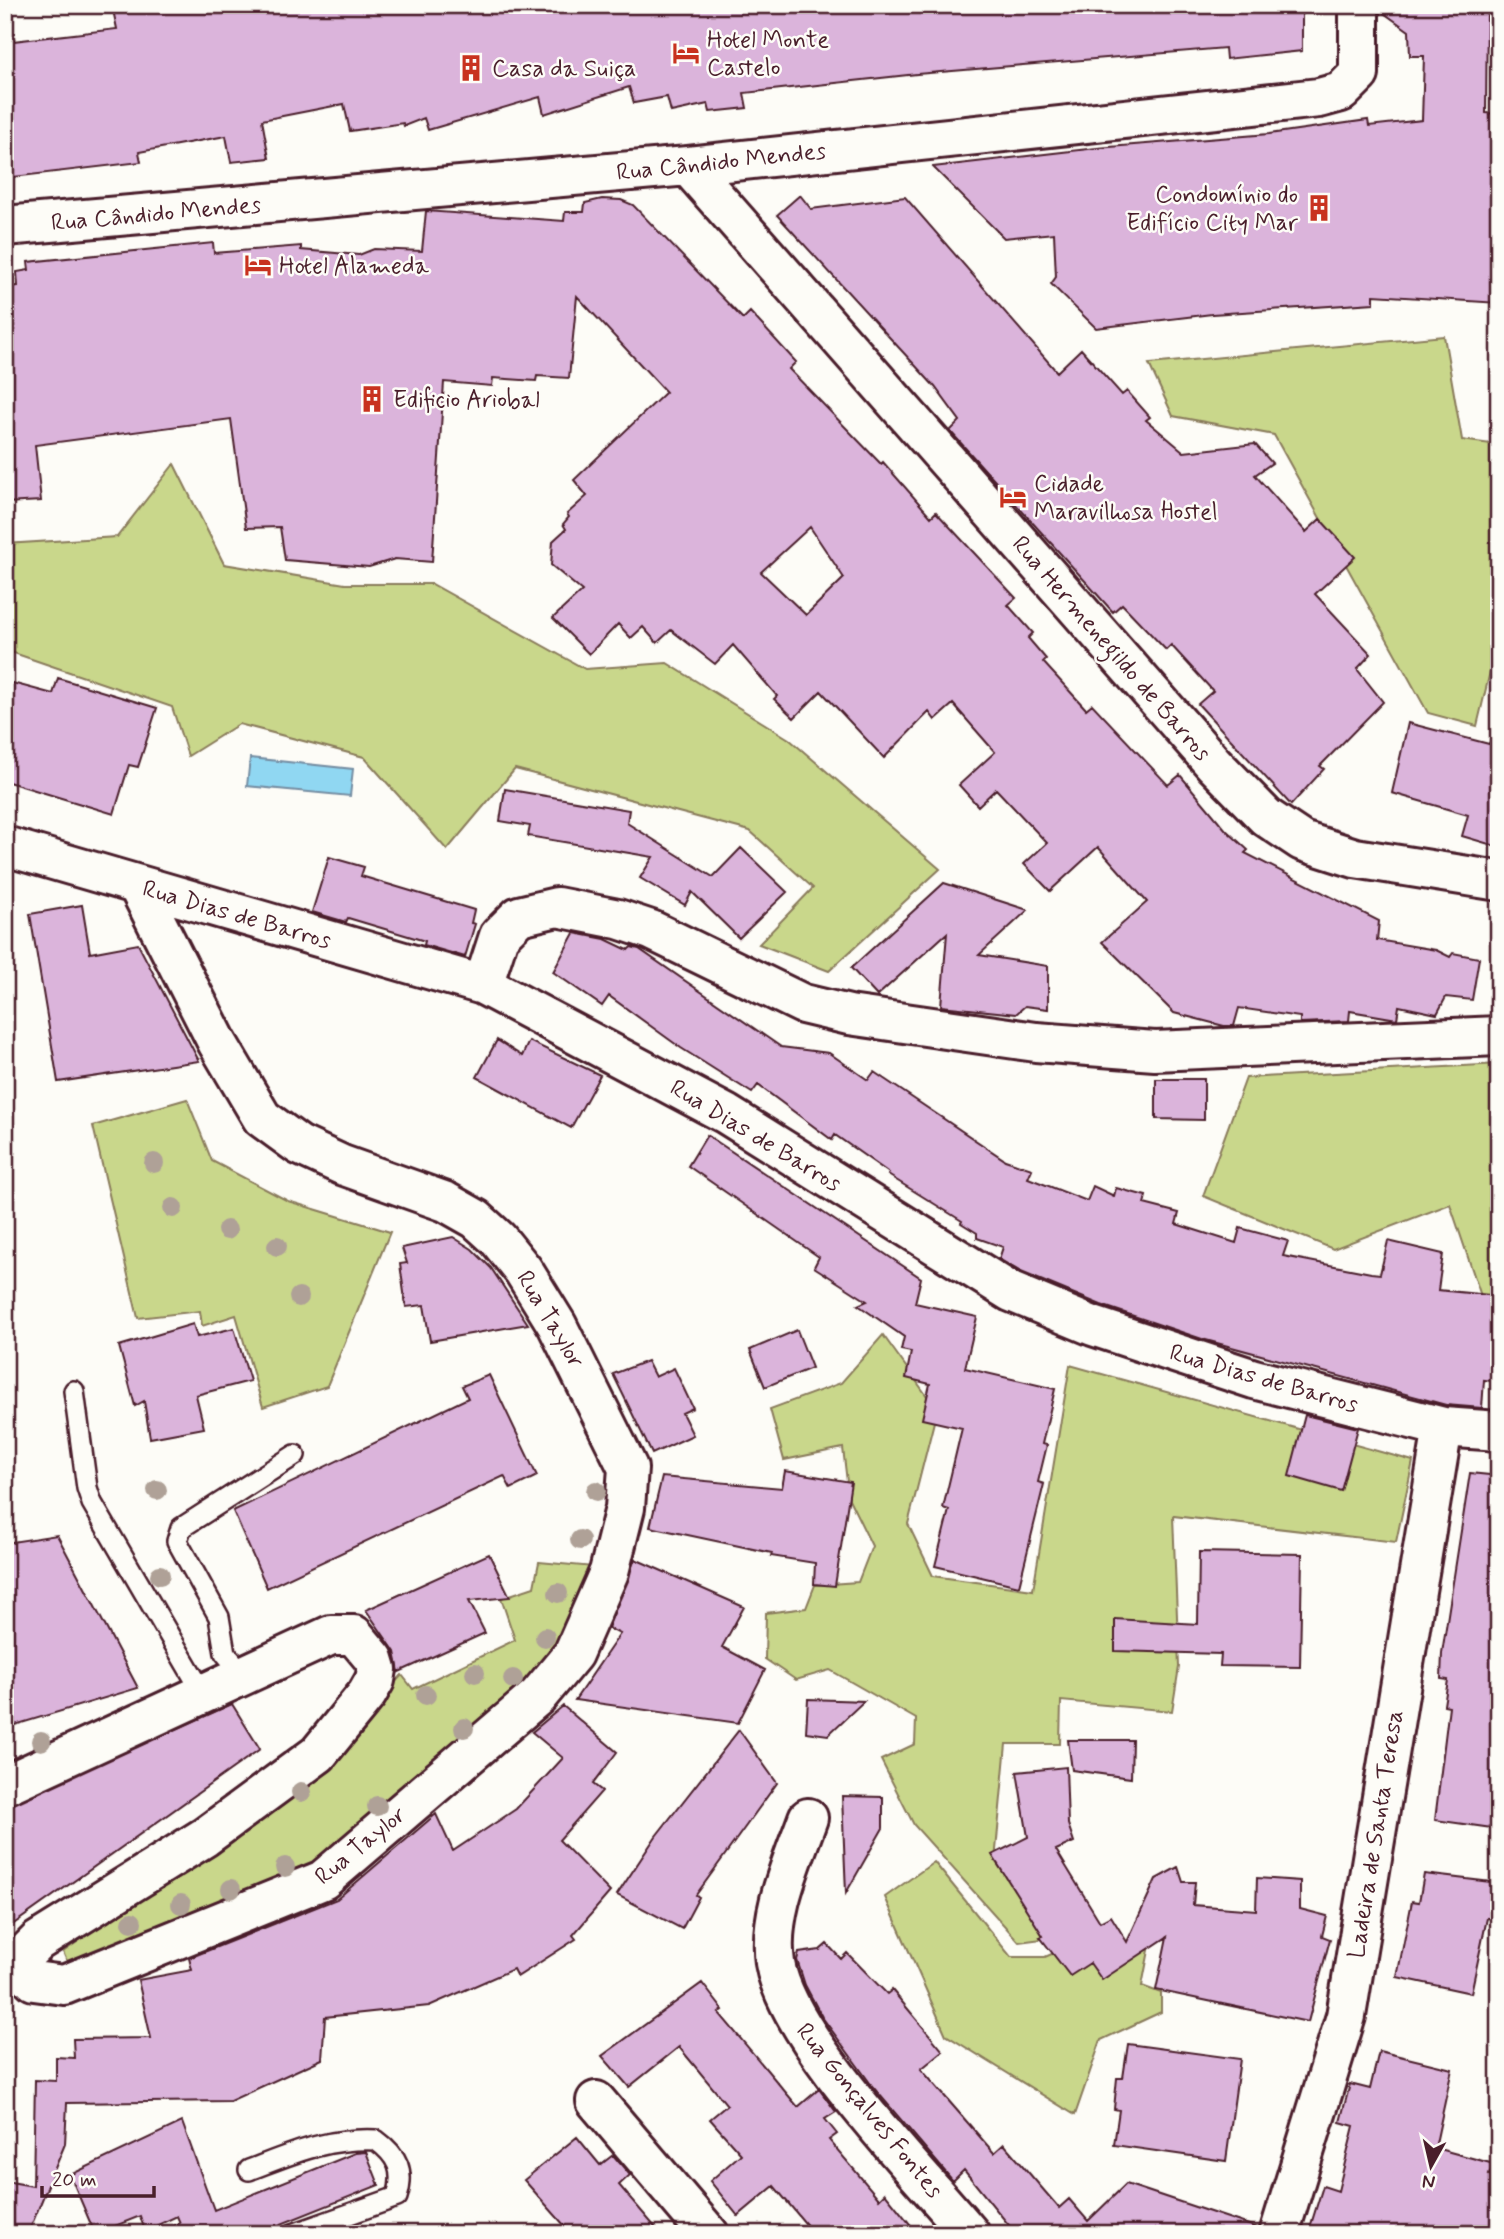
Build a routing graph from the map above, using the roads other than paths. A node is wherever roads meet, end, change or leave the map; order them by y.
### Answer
1 (1359, 5) edge
2 (688, 166) junction
3 (5, 226) edge
4 (5, 846) edge
5 (1499, 881) edge
6 (138, 886) junction
7 (483, 985) junction
8 (1499, 1036) edge
9 (74, 1391) dead end
10 (1443, 1427) junction
11 (1499, 1431) edge
12 (295, 1455) dead end
13 (243, 1674) junction
14 (204, 1695) junction
15 (5, 1785) edge
16 (808, 1818) dead end
17 (596, 2101) dead end
18 (248, 2170) dead end
19 (293, 2234) edge
20 (709, 2234) edge
21 (970, 2234) edge
22 (1279, 2234) edge

1 - 2 street, Rua Cândido Mendes
2 - 3 street, Rua Cândido Mendes
2 - 5 street, Rua Hermenegildo de Barros
4 - 6 street, Rua Dias de Barros
6 - 7 street, Rua Dias de Barros
6 - 13 street, Rua Taylor
7 - 8 street
7 - 10 street, Rua Dias de Barros
9 - 14 lane
10 - 11 street, Rua Dias de Barros
10 - 22 street, Ladeira de Santa Teresa
12 - 13 lane
13 - 14 street, Rua Taylor
14 - 15 street, Rua Taylor
16 - 21 street, Rua Gonçalves Fontes
17 - 20 street
18 - 19 lane

